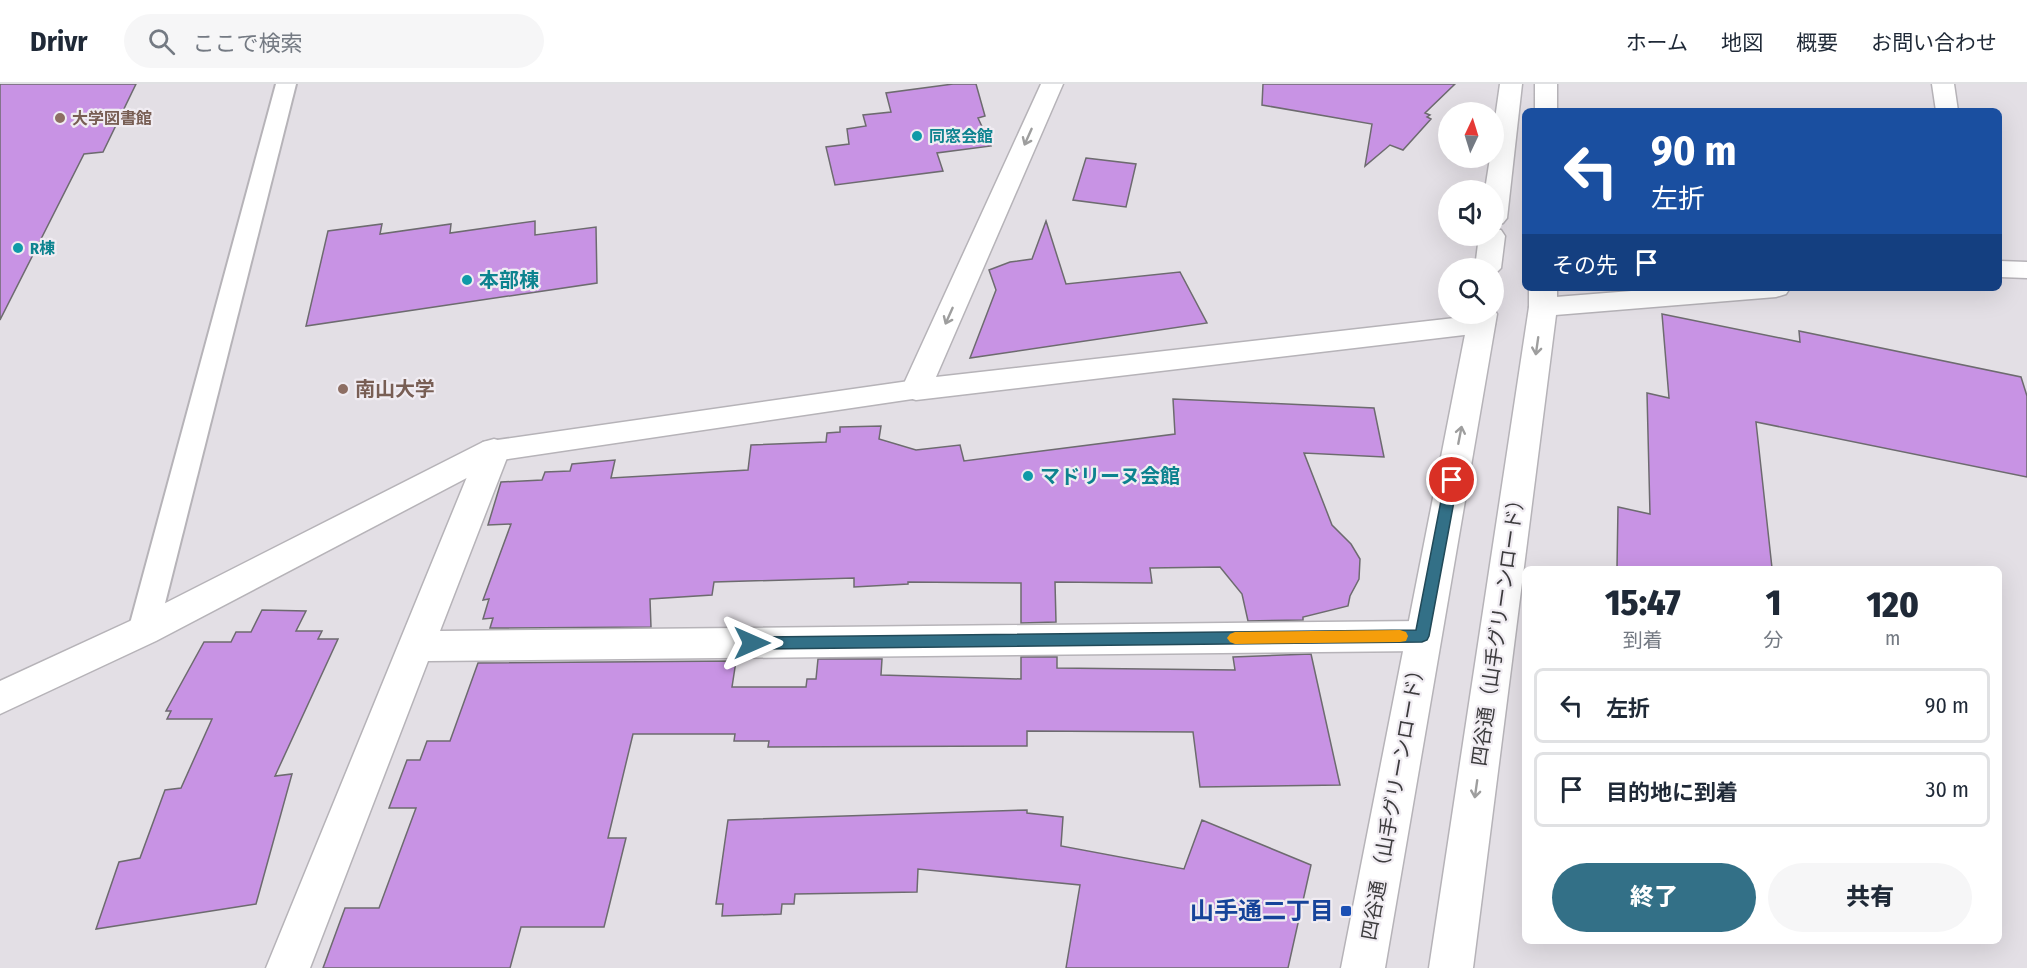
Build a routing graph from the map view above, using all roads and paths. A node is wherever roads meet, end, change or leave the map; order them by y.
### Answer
1 (286, 84) edge
2 (1052, 84) edge
3 (1511, 84) edge
4 (1546, 84) edge
5 (1942, 84) edge
6 (1546, 108) edge
7 (1946, 108) edge
8 (1499, 180) edge
9 (2002, 269) edge
10 (2027, 270) edge
11 (1706, 291) edge
12 (1543, 298) edge
13 (1442, 324) edge
14 (1481, 324) edge
15 (916, 390) junction
16 (494, 450) junction
17 (143, 631) junction
18 (1422, 636) junction
19 (417, 646) junction
20 (0, 698) edge
21 (288, 968) edge
22 (1363, 968) edge
23 (1451, 968) edge

1 - 17 lane
2 -> 15 street
3 - 8 street
4 - 6 street
5 - 7 street
9 - 10 street
11 - 12 street
12 -> 23 street, 四谷通（山手グリーンロード）
13 - 15 street
18 -> 14 street, 四谷通 （山手グリーンロード）
15 - 16 street
16 - 17 street
16 - 19 street
17 - 20 street
18 - 19 street
18 - 22 street, 四谷通 （山手グリーンロード）
19 - 21 street

